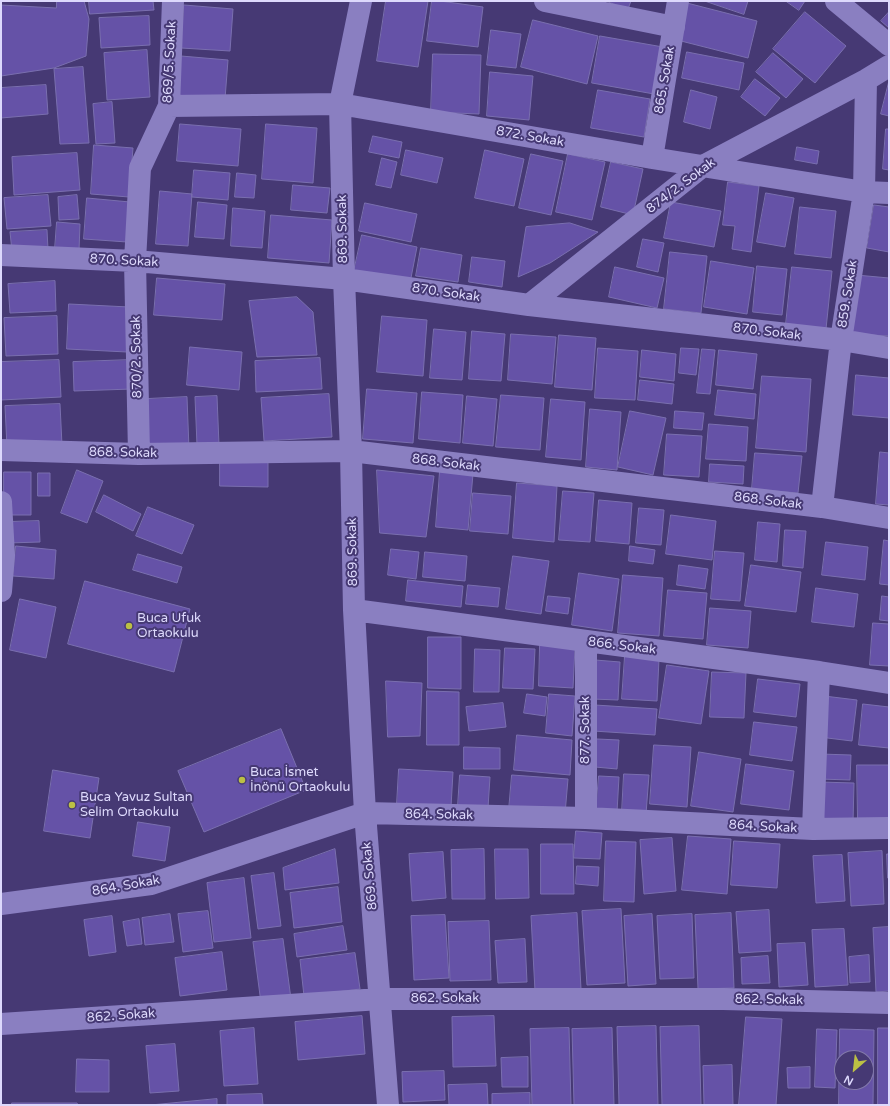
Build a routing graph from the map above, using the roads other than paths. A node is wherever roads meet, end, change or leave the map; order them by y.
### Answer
1 (173, 1) edge
2 (361, 1) edge
3 (545, 1) edge
4 (678, 1) edge
5 (836, 1) edge
6 (674, 27) junction
7 (889, 45) edge
8 (889, 66) edge
9 (866, 80) junction
10 (340, 104) junction
11 (169, 106) junction
12 (652, 158) junction
13 (703, 166) junction
14 (864, 192) junction
15 (889, 193) edge
16 (1, 255) edge
17 (135, 261) junction
18 (344, 279) junction
19 (530, 304) junction
20 (841, 340) junction
21 (889, 348) edge
22 (1, 450) edge
23 (351, 451) junction
24 (139, 454) junction
25 (1, 502) edge
26 (822, 507) junction
27 (889, 518) edge
28 (1, 591) edge
29 (354, 610) junction
30 (586, 641) junction
31 (819, 672) junction
32 (889, 683) edge
33 (365, 813) junction
34 (586, 818) junction
35 (889, 828) edge
36 (813, 829) junction
37 (1, 904) edge
38 (380, 999) junction
39 (889, 1003) edge
40 (1, 1024) edge
41 (388, 1105) edge

1 - 11 street, 869/5. Sokak
2 - 10 street, 869. Sokak
3 - 6 street
4 - 6 street, 865. Sokak
5 - 7 street
6 - 12 street, 865. Sokak
8 - 9 street, 874/2. Sokak
9 - 13 street, 874/2. Sokak
9 - 14 street, 859. Sokak
10 - 11 street, 872. Sokak
10 - 12 street, 872. Sokak
10 - 18 street, 869. Sokak
11 - 17 street, 869/5. Sokak
12 - 13 street, 872. Sokak
13 - 14 street, 872. Sokak
13 - 19 street, 874/2. Sokak
14 - 15 street, 872. Sokak
14 - 20 street, 859. Sokak
16 - 17 street, 870. Sokak
17 - 18 street, 870. Sokak
17 - 24 street, 870/2. Sokak
18 - 19 street, 870. Sokak
18 - 23 street, 869. Sokak
19 - 20 street, 870. Sokak
20 - 21 street, 870. Sokak
20 - 26 street, 859. Sokak
22 - 24 street, 868. Sokak
23 - 24 street, 868. Sokak
23 - 26 street, 868. Sokak
23 - 29 street, 869. Sokak
25 - 28 street
26 - 27 street, 868. Sokak
29 - 30 street, 866. Sokak
29 - 33 street, 869. Sokak
30 - 31 street, 866. Sokak
30 - 34 street, 877. Sokak
31 - 32 street, 866. Sokak
31 - 36 street
33 - 34 street, 864. Sokak
33 - 37 street, 864. Sokak
33 - 38 street, 869. Sokak
34 - 36 street, 864. Sokak
35 - 36 street, 864. Sokak
38 - 39 street, 862. Sokak
38 - 40 street, 862. Sokak
38 - 41 street, 869. Sokak

